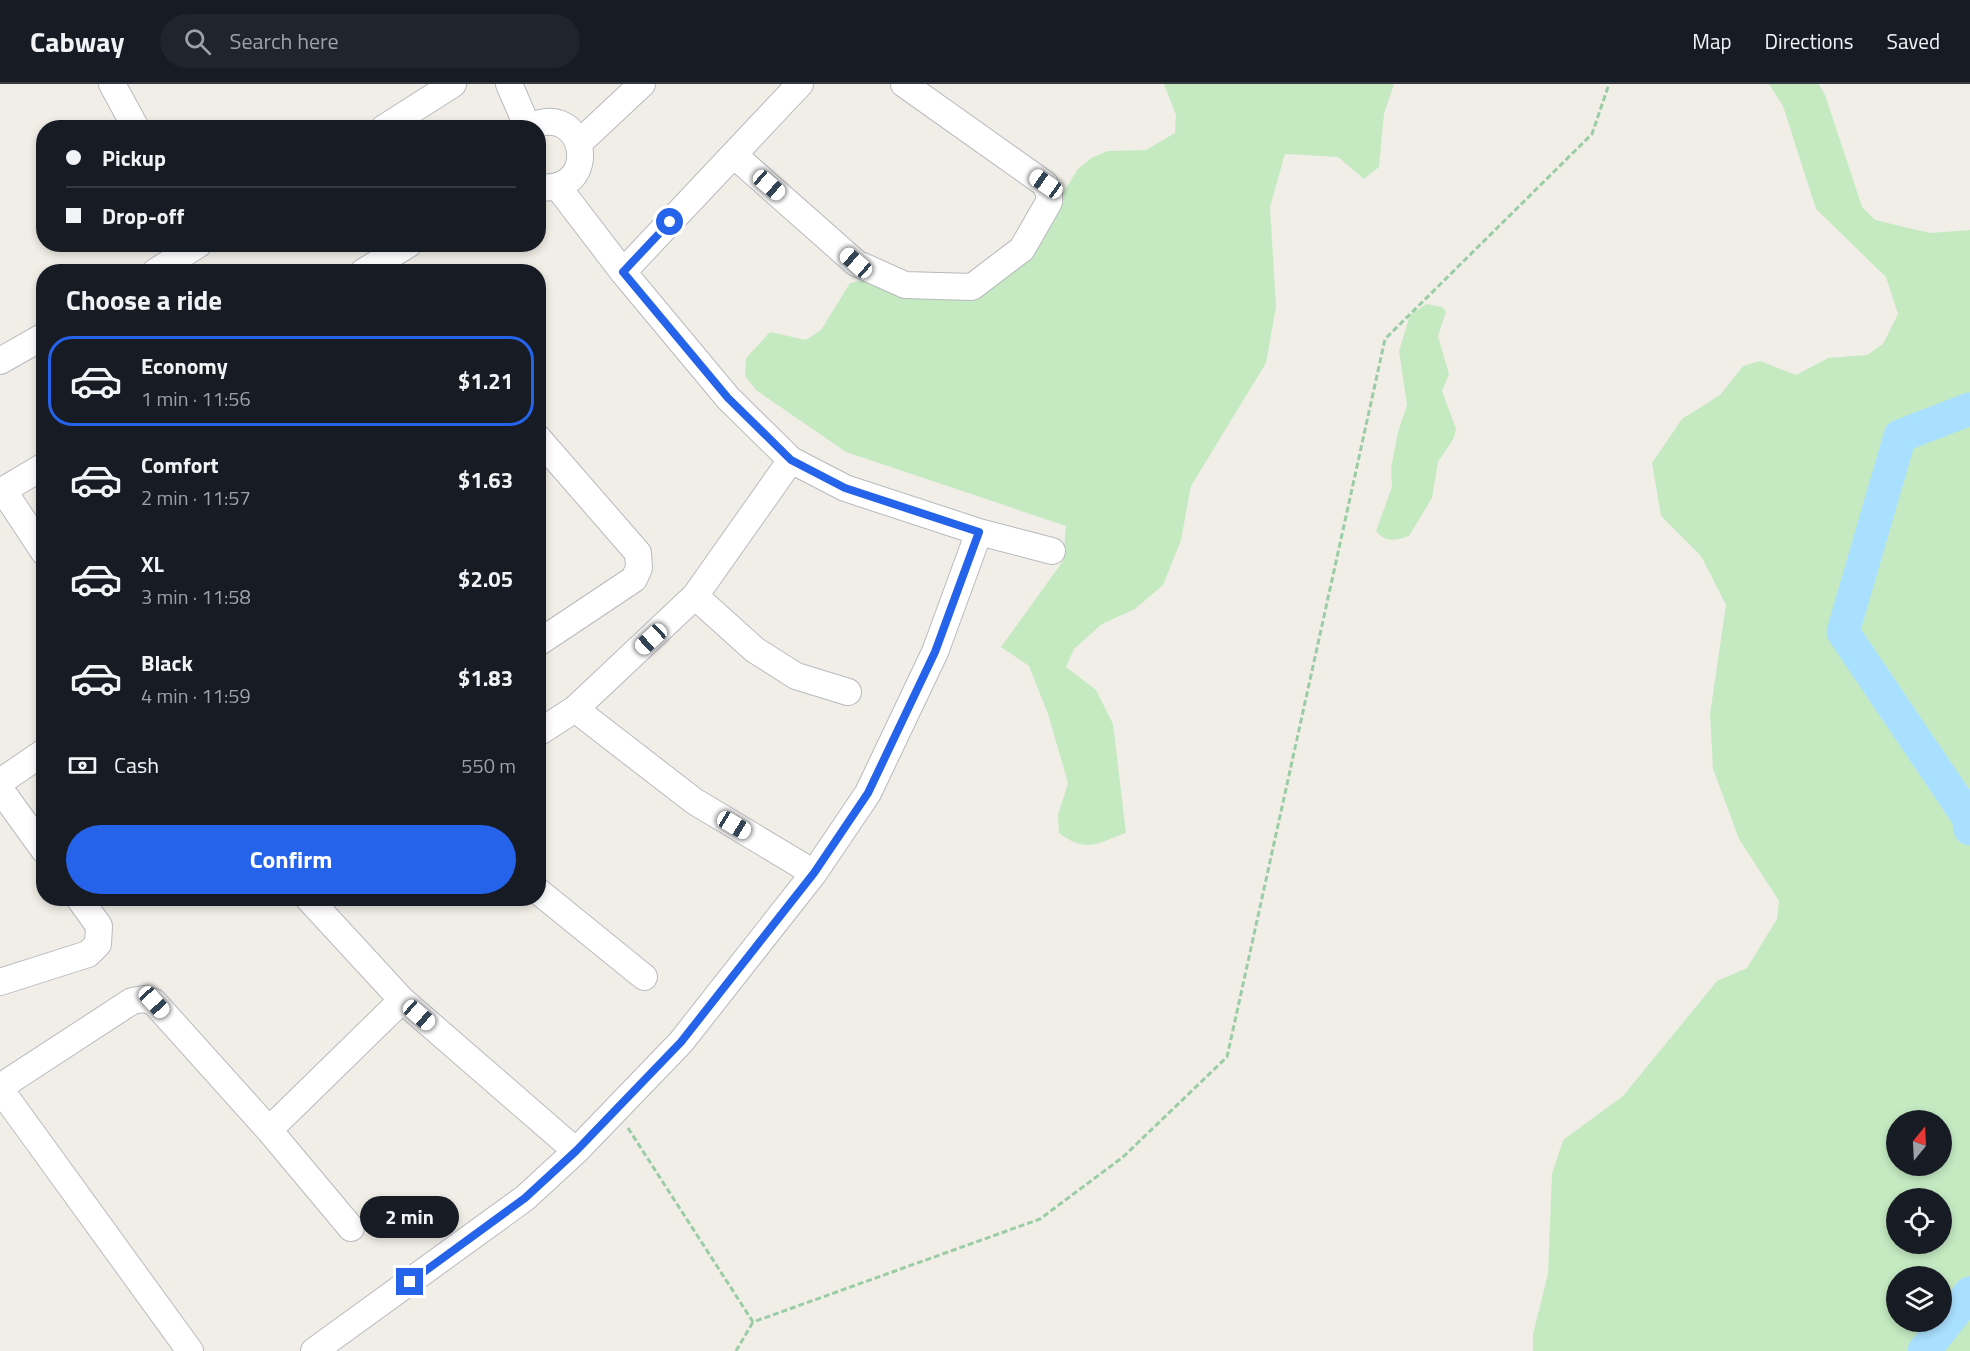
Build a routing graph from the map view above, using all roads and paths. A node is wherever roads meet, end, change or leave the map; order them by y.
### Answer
1 (112, 84) edge
2 (453, 84) edge
3 (509, 84) edge
4 (642, 84) edge
5 (800, 84) edge
6 (904, 84) edge
7 (1609, 84) edge
8 (132, 120) edge
9 (397, 120) edge
10 (525, 120) edge
11 (546, 121) edge
12 (579, 143) junction
13 (734, 155) junction
14 (548, 187) edge
15 (186, 252) edge
16 (396, 252) edge
17 (168, 264) edge
18 (376, 264) edge
19 (623, 272) junction
20 (36, 341) edge
21 (0, 361) edge
22 (546, 447) edge
23 (791, 460) junction
24 (36, 471) edge
25 (2, 491) edge
26 (979, 532) junction
27 (36, 540) edge
28 (1052, 551) dead end
29 (695, 596) junction
30 (546, 638) edge
31 (848, 692) dead end
32 (575, 709) junction
33 (546, 728) edge
34 (36, 757) edge
35 (0, 782) edge
36 (0, 789) edge
37 (36, 839) edge
38 (814, 873) junction
39 (546, 897) edge
40 (85, 906) edge
41 (315, 906) edge
42 (644, 977) dead end
43 (0, 981) edge
44 (402, 1000) junction
45 (0, 1088) edge
46 (616, 1109) junction
47 (269, 1130) junction
48 (576, 1151) junction
49 (351, 1228) dead end
50 (753, 1322) junction
51 (190, 1351) edge
52 (314, 1351) edge
53 (736, 1351) edge

1 - 8 street
2 - 9 street
3 - 10 street
4 - 12 street
5 - 13 street
6 - 13 street
7 - 50 path
11 - 12 street
12 - 14 street
13 - 19 street
14 - 19 street
15 - 17 street
16 - 18 street
19 - 23 street
20 - 21 street
22 - 30 street
23 - 26 street
23 - 29 street
24 - 25 street
25 - 27 street
26 - 28 street
26 - 38 street
29 - 31 street
29 - 32 street
32 - 33 street
32 - 38 street
34 - 35 street
36 - 37 street
38 - 46 street
39 - 42 street
40 - 43 street
41 - 44 street
44 - 47 street
44 - 48 street
45 - 47 street
45 - 51 street
46 - 48 street
46 - 50 path
47 - 49 street
48 - 52 street
50 - 53 path

